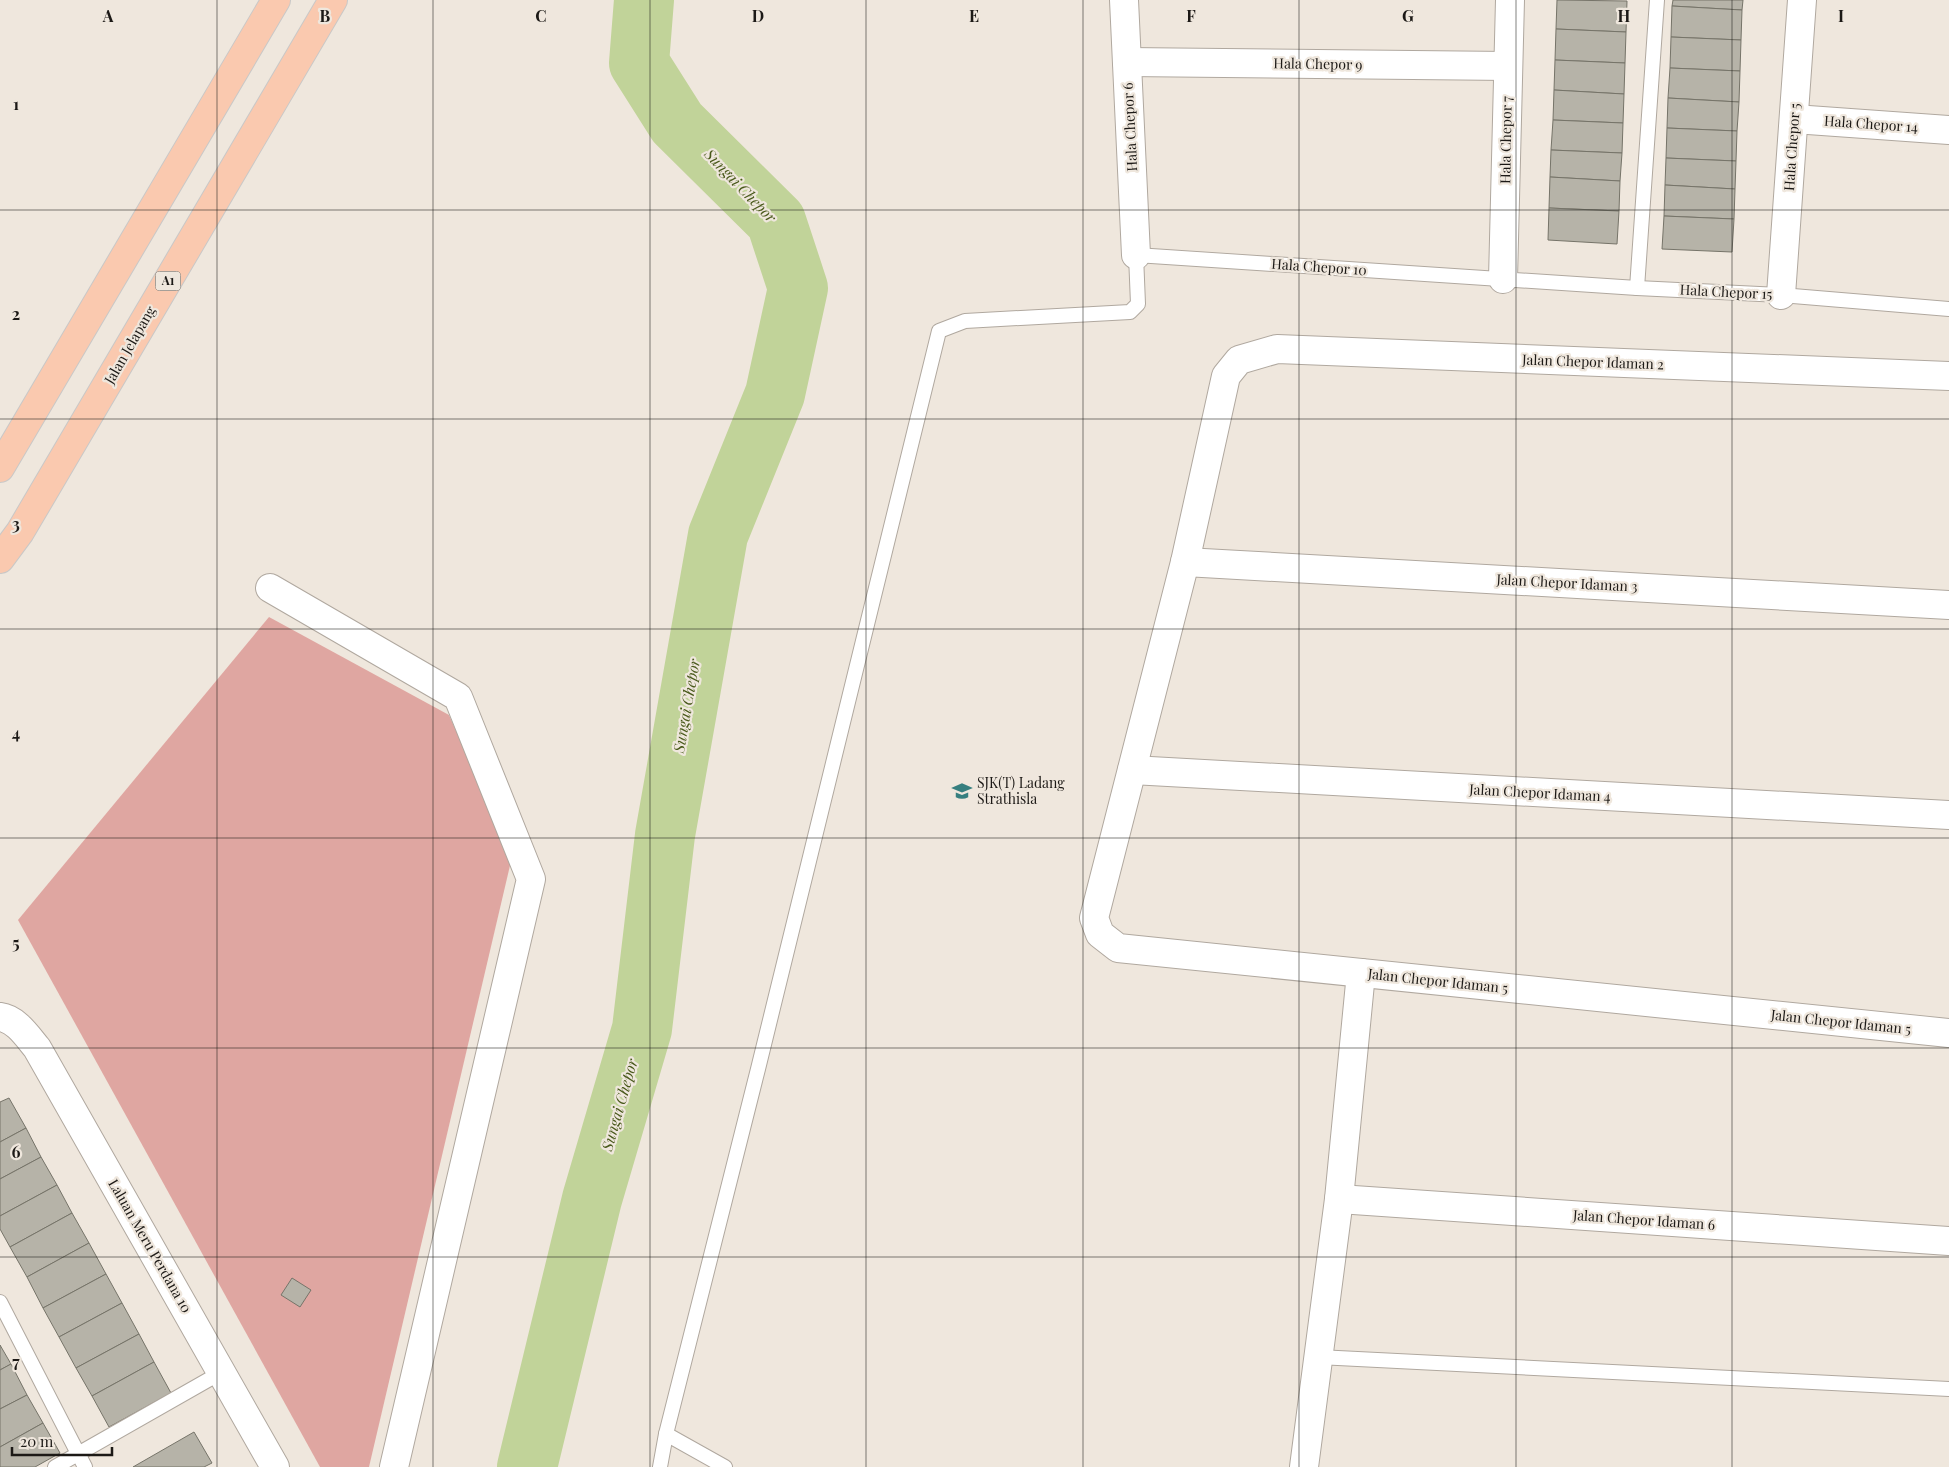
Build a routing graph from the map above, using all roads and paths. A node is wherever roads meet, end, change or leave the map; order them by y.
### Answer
1 (276, 0) edge
2 (333, 0) edge
3 (1124, 0) edge
4 (1510, 0) edge
5 (1657, 0) edge
6 (1802, 0) edge
7 (1127, 62) junction
8 (1508, 66) junction
9 (1794, 119) junction
10 (1949, 130) edge
11 (1136, 255) junction
12 (1503, 279) junction
13 (1636, 288) junction
14 (1781, 295) junction
15 (1949, 309) edge
16 (1238, 360) joint
17 (1949, 376) edge
18 (0, 468) edge
19 (0, 559) edge
20 (1185, 562) junction
21 (270, 588) dead end
22 (1949, 604) edge
23 (1132, 770) junction
24 (1949, 815) edge
25 (1361, 973) junction
26 (10, 1022) edge
27 (1949, 1033) edge
28 (1339, 1199) junction
29 (1949, 1241) edge
30 (0, 1302) edge
31 (1318, 1357) junction
32 (222, 1372) junction
33 (1949, 1389) edge
34 (666, 1434) junction
35 (82, 1461) edge
36 (56, 1467) edge
37 (275, 1467) edge
38 (394, 1467) edge
39 (660, 1467) edge
40 (725, 1467) edge
41 (1304, 1467) edge

1 - 18 main road
2 - 19 main road, Jalan Jelapang / A1
3 - 7 street, Hala Chepor 6
4 - 8 street, Hala Chepor 7
5 - 13 lane
6 - 9 street, Hala Chepor 5
7 - 8 street, Hala Chepor 9
7 - 11 street, Hala Chepor 6
8 - 12 street, Hala Chepor 7
9 - 10 street, Hala Chepor 14
9 - 14 street, Hala Chepor 5
11 - 12 lane, Hala Chepor 10
11 - 34 lane
12 - 13 lane, Hala Chepor 15
13 - 14 lane, Hala Chepor 15
14 - 15 lane, Hala Chepor 15
16 - 17 street, Jalan Chepor Idaman 2
16 - 20 street, Jalan Chepor Idaman 5
20 - 22 street, Jalan Chepor Idaman 3
20 - 23 street, Jalan Chepor Idaman 5
21 - 38 street
23 - 24 street, Jalan Chepor Idaman 4
23 - 25 street, Jalan Chepor Idaman 5
25 - 27 street, Jalan Chepor Idaman 5
25 - 28 street
26 - 32 street, Laluan Meru Perdana 10
28 - 29 street, Jalan Chepor Idaman 6
28 - 31 street
30 - 35 lane
31 - 33 lane
31 - 41 street
32 - 35 lane
32 - 37 street, Laluan Meru Perdana 10
34 - 39 lane
34 - 40 lane
35 - 36 lane

